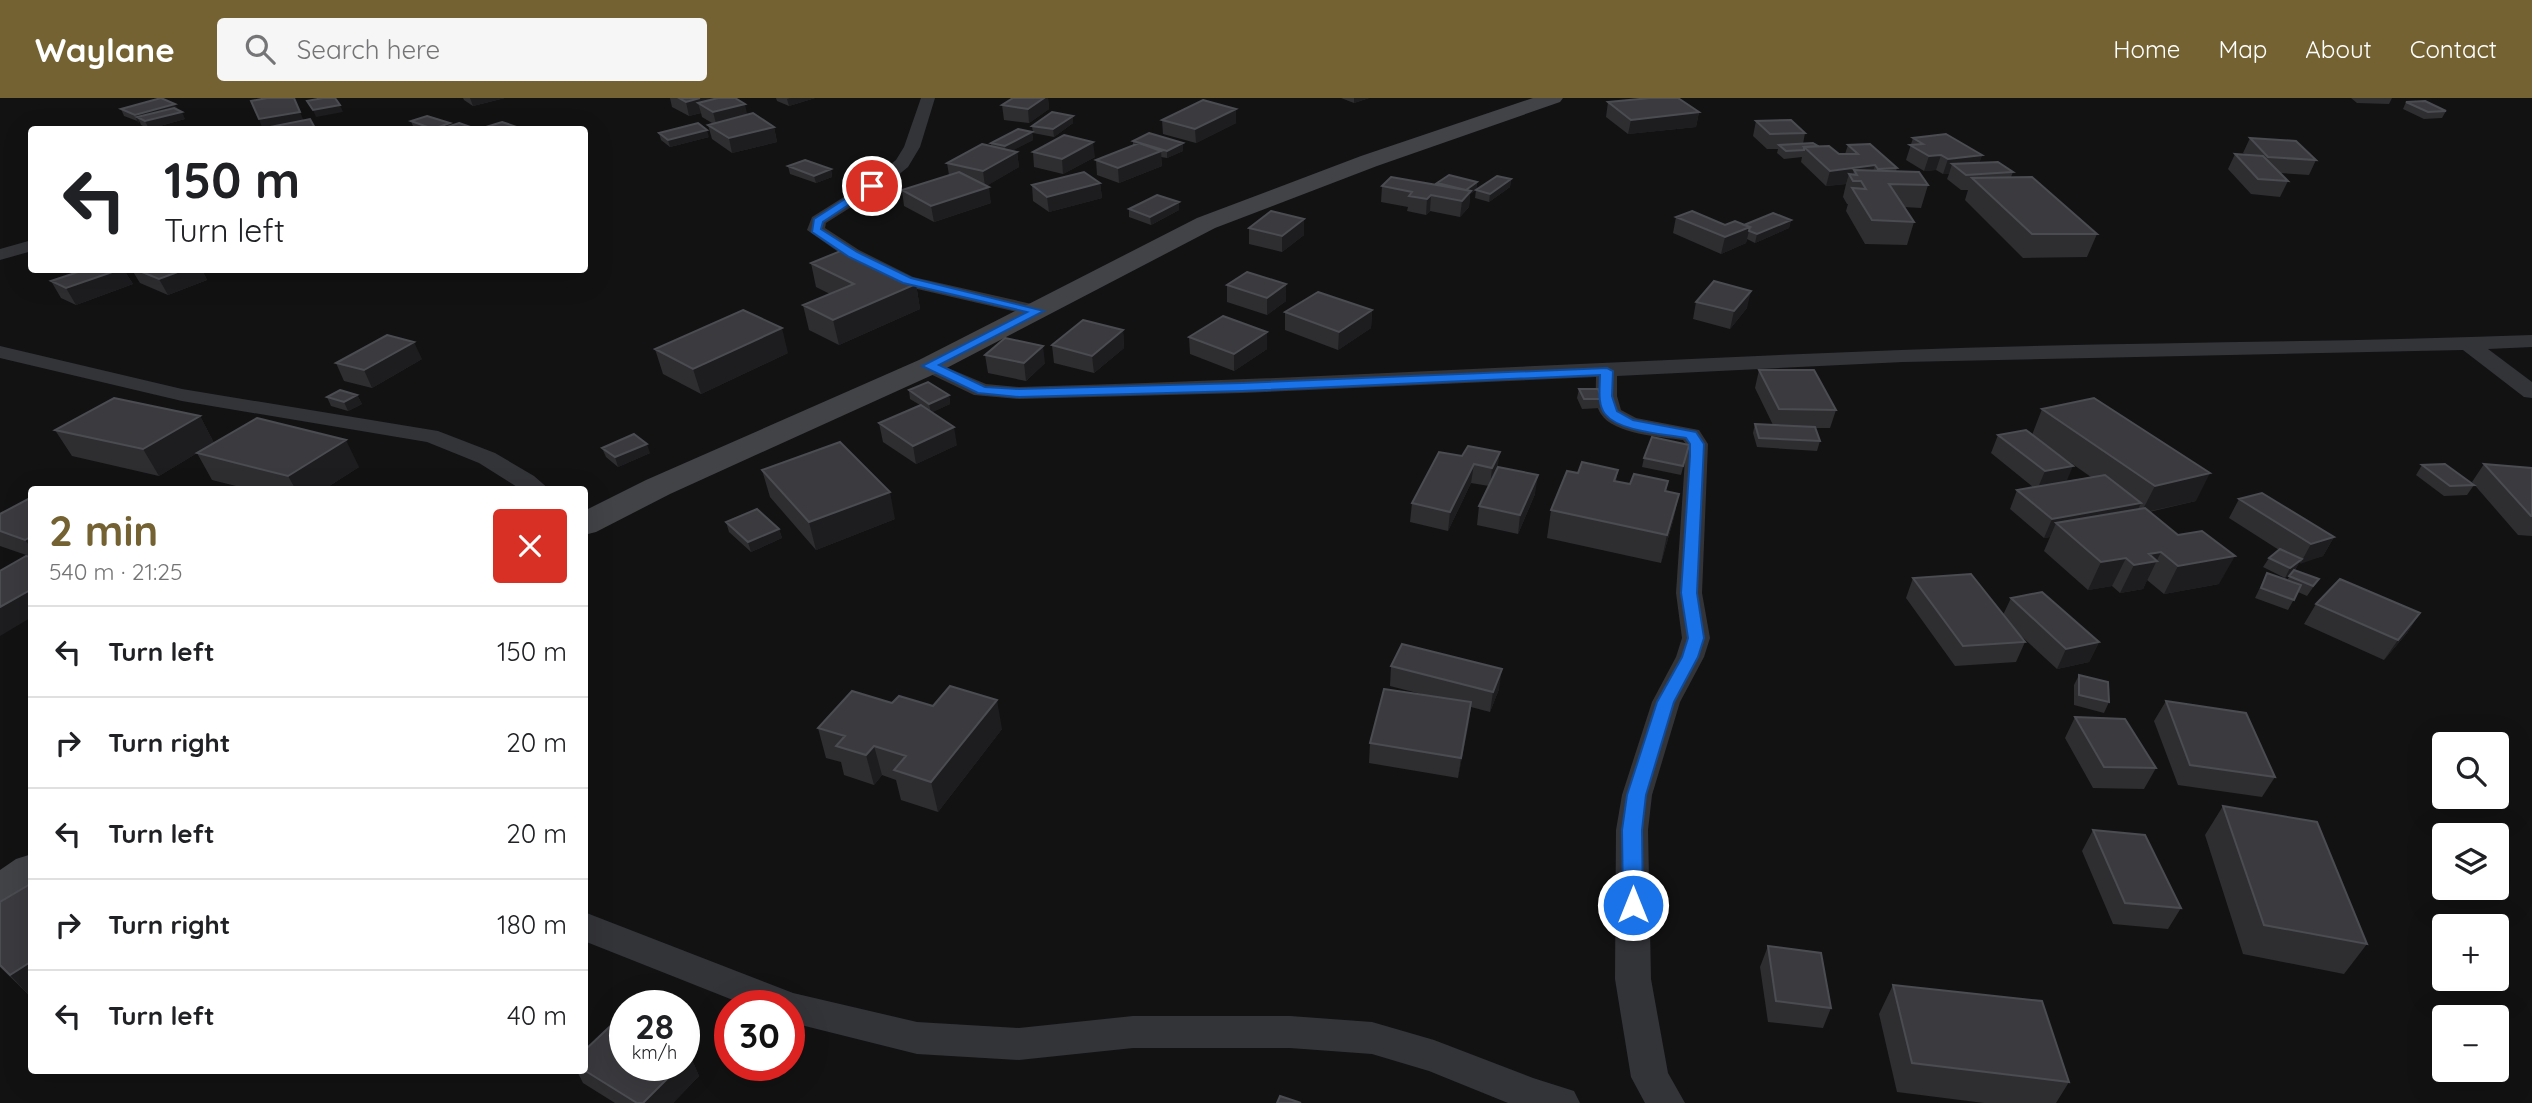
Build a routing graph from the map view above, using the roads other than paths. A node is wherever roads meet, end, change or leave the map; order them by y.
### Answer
1 (928, 98) edge
2 (1553, 98) edge
3 (28, 246) edge
4 (0, 255) edge
5 (1038, 311) junction
6 (2532, 341) edge
7 (2468, 344) junction
8 (0, 352) edge
9 (929, 366) junction
10 (1607, 371) junction
11 (2532, 392) edge
12 (532, 486) edge
13 (588, 523) edge
14 (28, 875) edge
15 (0, 894) edge
16 (588, 928) edge
17 (745, 990) edge
18 (805, 1011) edge
19 (1561, 1103) edge
20 (1666, 1103) edge

1 - 5 street
2 - 5 main road
3 - 4 street
5 - 9 main road
6 - 7 street
7 - 10 street
7 - 11 street
8 - 12 street
9 - 10 street
9 - 13 main road
10 - 20 street
14 - 15 main road
16 - 17 street
18 - 19 street

